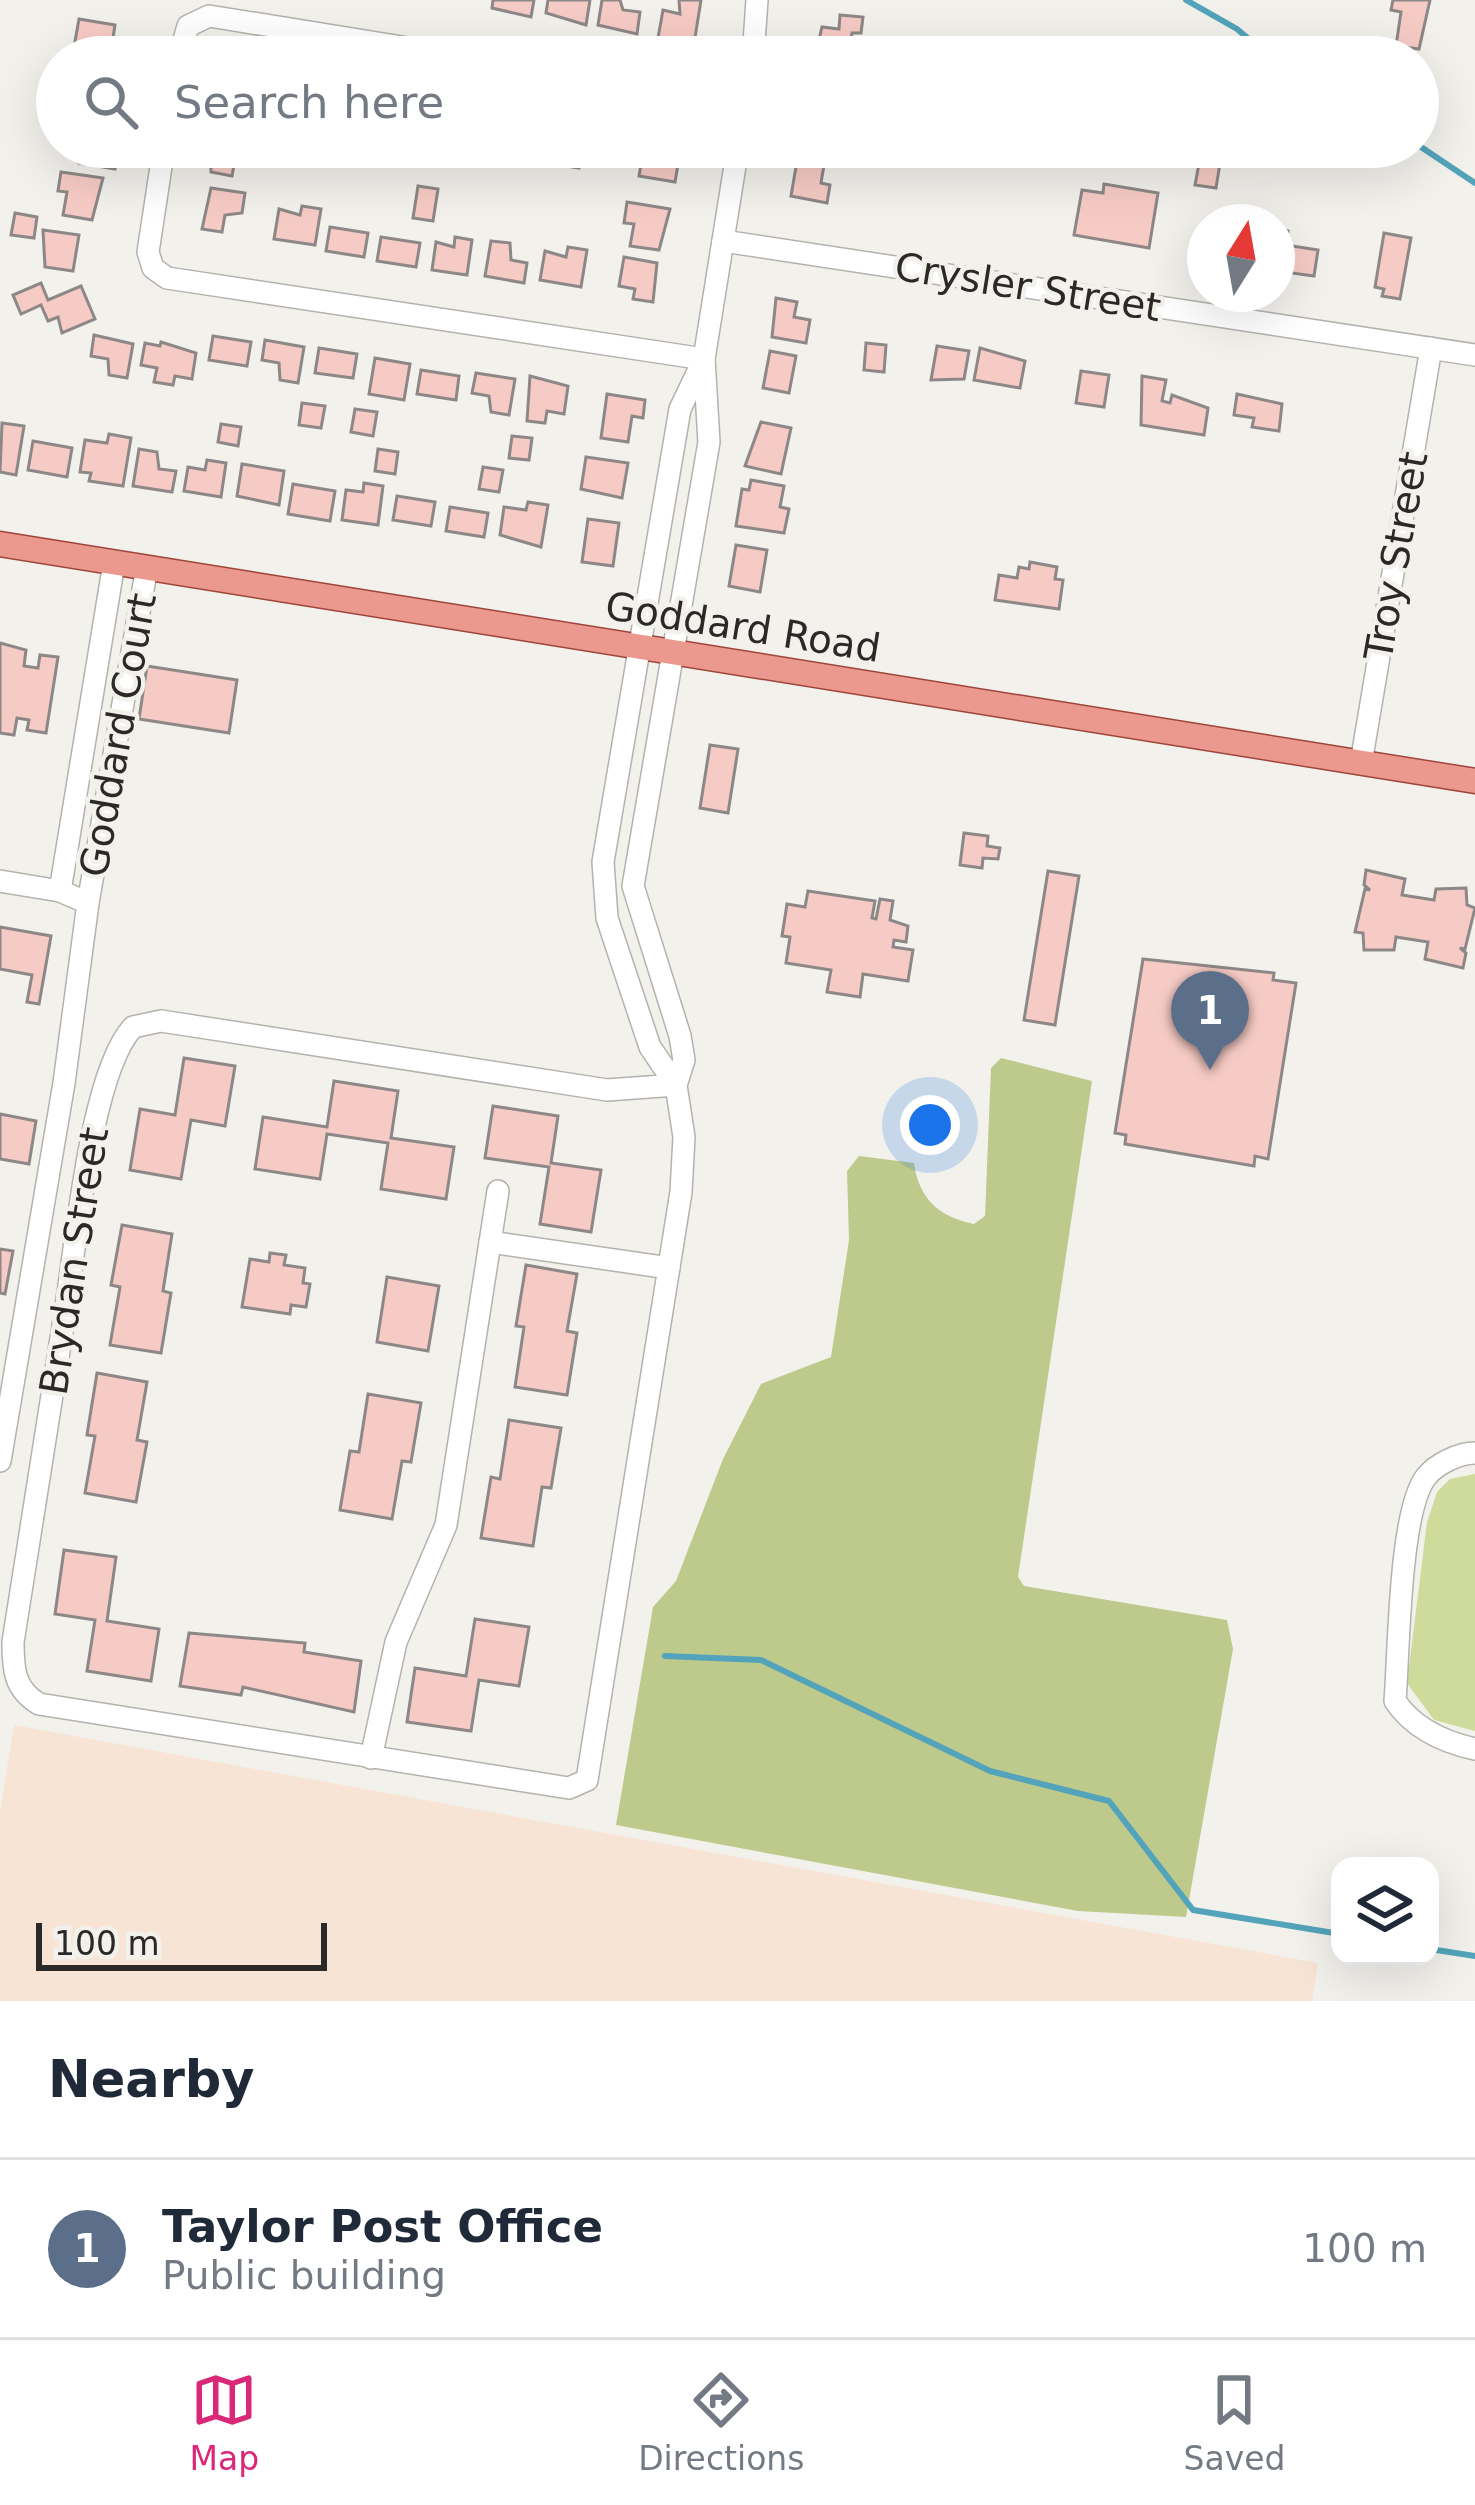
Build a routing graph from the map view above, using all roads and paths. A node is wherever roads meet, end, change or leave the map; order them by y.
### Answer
1 (757, 0) edge
2 (182, 36) edge
3 (333, 36) edge
4 (754, 36) edge
5 (161, 168) edge
6 (735, 168) edge
7 (723, 241) junction
8 (1431, 348) junction
9 (1475, 356) edge
10 (704, 359) junction
11 (0, 544) edge
12 (114, 562) junction
13 (147, 567) junction
14 (640, 645) junction
15 (671, 650) junction
16 (1361, 763) junction
17 (1475, 782) edge
18 (0, 881) edge
19 (74, 896) junction
20 (676, 1085) junction
21 (498, 1191) dead end
22 (490, 1242) junction
23 (669, 1268) junction
24 (1475, 1454) edge
25 (0, 1461) edge
26 (1475, 1749) edge
27 (371, 1758) junction

1 - 4 street
2 - 3 street
5 - 10 street
6 - 7 street
7 - 8 street, Crysler Street
7 - 10 street
8 - 9 street, Crysler Street
8 - 16 street, Troy Street
10 - 14 street, Brydan Street
10 - 15 street, Brydan Street
11 - 12 main road, Goddard Road
12 - 13 main road, Goddard Road
12 - 19 street, Goddard Court
13 - 14 main road, Goddard Road
13 - 19 street, Goddard Court
14 - 15 main road, Goddard Road
14 - 20 street, Brydan Street
15 - 16 main road, Goddard Road
15 - 20 street, Brydan Street
16 - 17 main road, Goddard Road
18 - 19 street, Goddard Court
19 - 25 street
20 - 23 street, Brydan Street
20 - 27 street, Brydan Street
21 - 22 street
22 - 23 street
22 - 27 street
23 - 27 street, Brydan Street
24 - 26 street

